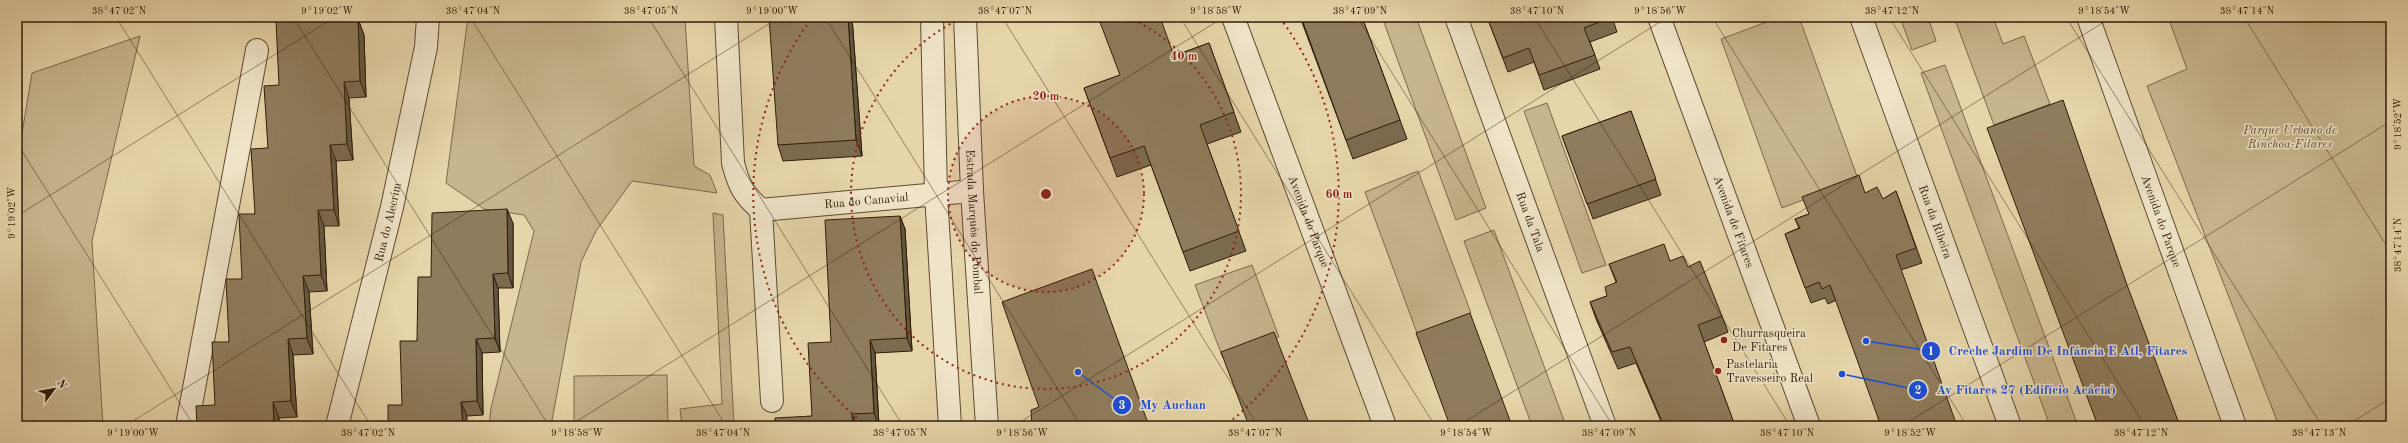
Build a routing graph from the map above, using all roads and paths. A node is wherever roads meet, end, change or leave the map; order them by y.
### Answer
1 (428, 17) edge
2 (726, 17) edge
3 (932, 17) edge
4 (965, 17) edge
5 (1233, 17) edge
6 (1456, 17) edge
7 (1659, 17) edge
8 (1861, 17) edge
9 (2088, 17) edge
10 (257, 50) dead end
11 (972, 191) junction
12 (936, 194) junction
13 (762, 210) junction
14 (772, 401) dead end
15 (187, 426) edge
16 (337, 426) edge
17 (950, 426) edge
18 (986, 426) edge
19 (1385, 426) edge
20 (1605, 426) edge
21 (1809, 426) edge
22 (2010, 426) edge
23 (2235, 426) edge

1 - 16 street, Rua do Alecrim
2 - 13 street
3 - 12 street
4 - 11 street, Estrada Marquês de Pombal
5 - 19 street, Avenida do Parque
6 - 20 street, Rua da Tala
7 - 21 street, Avenida de Fitares
8 - 22 street, Rua da Ribeira
9 - 23 street, Avenida do Parque
10 - 15 street
11 - 12 street, Rua do Canavial
11 - 18 street, Estrada Marquês de Pombal
12 - 13 street, Rua do Canavial
12 - 17 street
13 - 14 street

